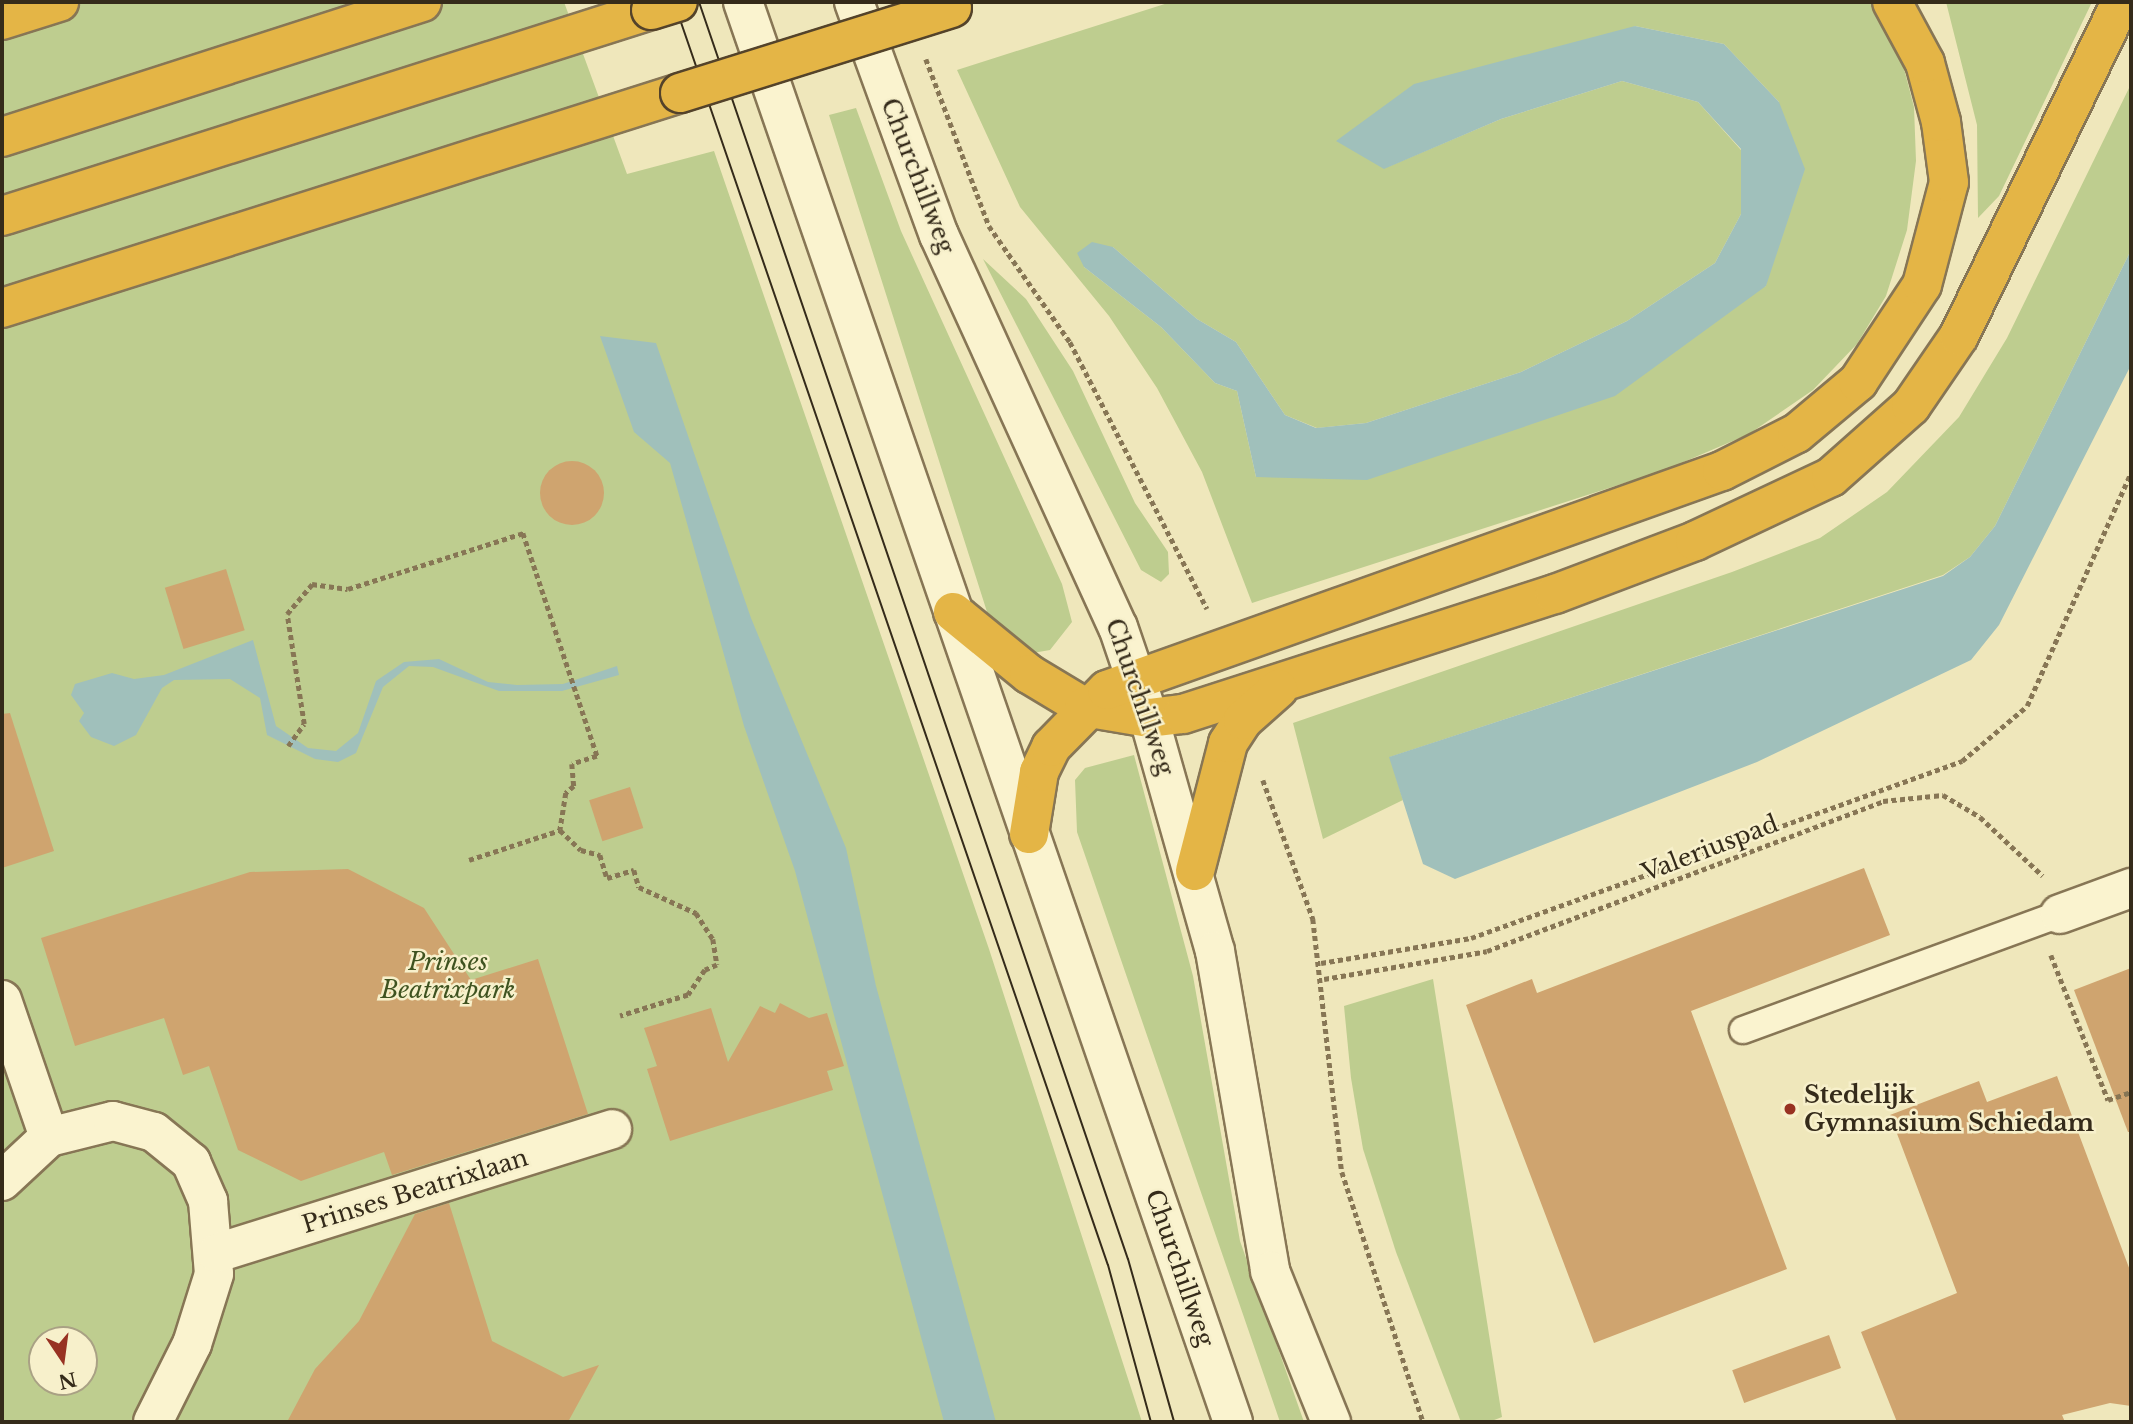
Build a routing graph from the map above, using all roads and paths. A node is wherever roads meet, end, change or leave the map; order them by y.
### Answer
1 (59, 2) edge
2 (422, 2) edge
3 (743, 2) edge
4 (854, 2) edge
5 (1892, 2) edge
6 (2121, 2) edge
7 (963, 5) edge
8 (665, 6) edge
9 (2, 20) edge
10 (923, 52) dead end
11 (2, 137) edge
12 (2, 216) edge
13 (2, 308) edge
14 (2131, 472) edge
15 (953, 612) junction
16 (1218, 646) junction
17 (1134, 676) junction
18 (1283, 686) junction
19 (1084, 707) junction
20 (1149, 719) junction
21 (1243, 720) junction
22 (288, 746) dead end
23 (560, 830) junction
24 (1029, 834) junction
25 (469, 860) dead end
26 (1195, 871) junction
27 (2131, 888) edge
28 (2049, 918) junction
29 (1321, 963) junction
30 (1324, 979) junction
31 (2, 1000) edge
32 (620, 1016) dead end
33 (1743, 1030) dead end
34 (2131, 1092) edge
35 (612, 1129) dead end
36 (49, 1137) junction
37 (2, 1181) edge
38 (217, 1253) junction
39 (153, 1422) edge
40 (1233, 1422) edge
41 (1331, 1422) edge
42 (1423, 1422) edge

1 - 9 highway
2 - 11 highway
3 - 15 main road, Churchillweg
4 - 17 main road, Churchillweg
5 - 16 highway
6 - 18 highway
7 - 13 highway, bridge
8 - 12 highway
10 - 16 path, Churchillweg
14 - 29 path
15 - 19 highway
15 - 24 main road, Churchillweg
16 - 17 highway
17 - 19 highway
17 - 20 main road, Churchillweg
18 - 20 highway
18 - 21 highway
19 - 20 highway
19 - 24 highway
20 - 26 main road, Churchillweg
21 - 26 highway
21 - 29 path
22 - 23 path
23 - 25 path
23 - 32 path
24 - 40 main road, Churchillweg
26 - 41 main road, Churchillweg
27 - 28 main road
28 - 30 path, Valeriuspad
28 - 33 lane
28 - 34 path, Valeriuspad
29 - 30 path
30 - 42 path
31 - 36 main road
35 - 38 main road, Prinses Beatrixlaan
36 - 37 main road
36 - 38 main road
38 - 39 main road

